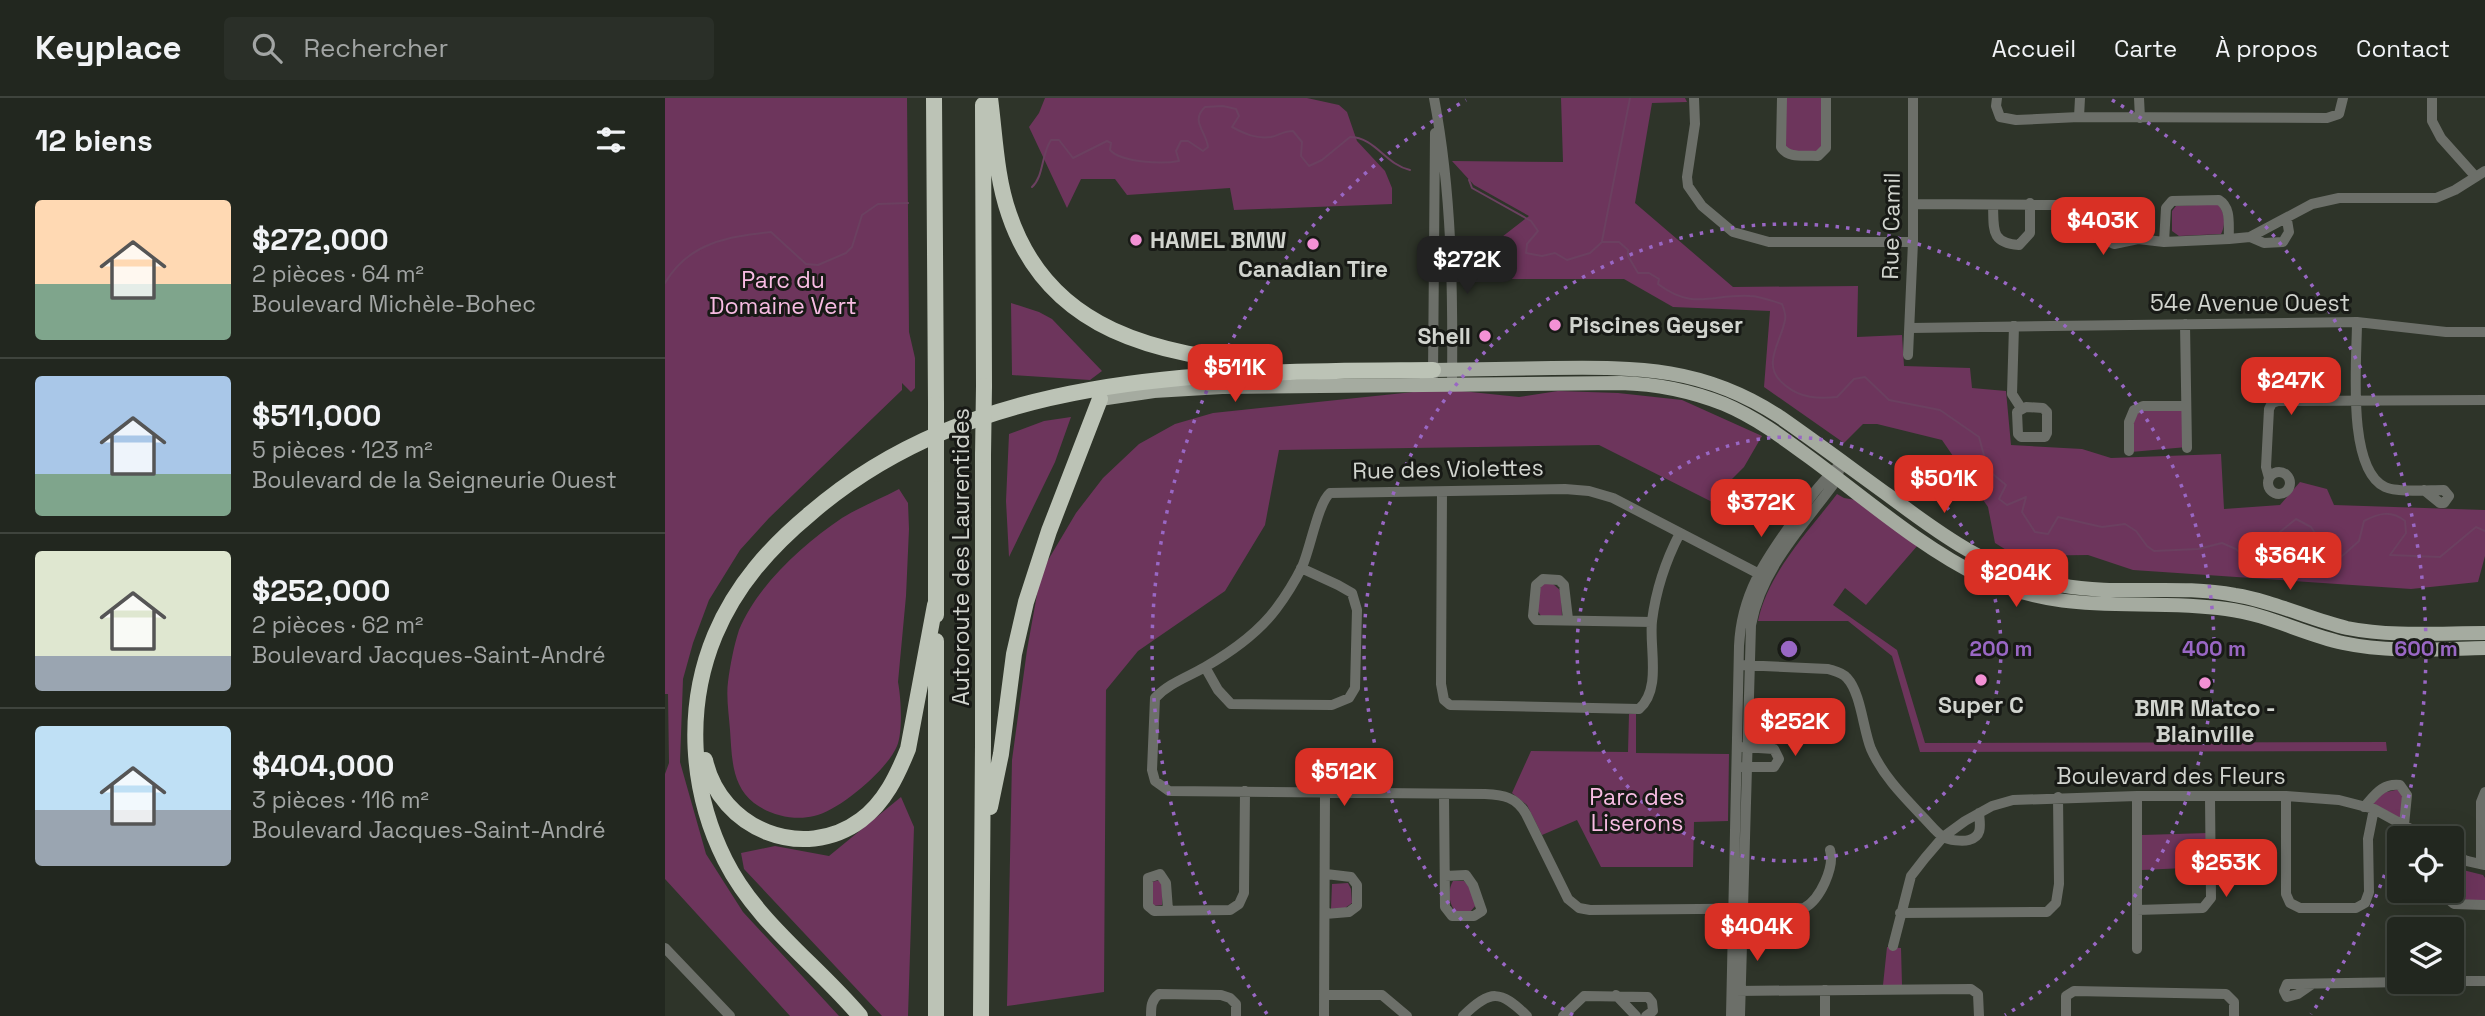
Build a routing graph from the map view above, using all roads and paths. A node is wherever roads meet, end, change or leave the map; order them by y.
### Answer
1 (935, 98) edge
2 (982, 98) edge
3 (990, 98) edge
4 (1693, 98) edge
5 (1782, 98) edge
6 (1826, 98) edge
7 (1913, 98) edge
8 (1997, 98) edge
9 (2080, 98) edge
10 (2139, 98) edge
11 (2343, 98) edge
12 (2432, 98) edge
13 (1435, 104) edge
14 (2078, 117) junction
15 (2140, 118) junction
16 (2480, 173) edge
17 (2029, 203) junction
18 (1913, 204) junction
19 (1993, 205) junction
20 (2287, 220) junction
21 (2250, 237) junction
22 (2229, 239) junction
23 (1913, 242) junction
24 (2164, 242) junction
25 (1451, 274) junction
26 (1433, 275) junction
27 (2357, 322) junction
28 (2185, 324) junction
29 (2014, 326) junction
30 (1911, 328) junction
31 (2485, 332) edge
32 (1908, 355) dead end
33 (1452, 369) junction
34 (1320, 371) junction
35 (1433, 377) junction
36 (1651, 377) junction
37 (1452, 384) junction
38 (1100, 399) junction
39 (2485, 400) edge
40 (2356, 402) junction
41 (2184, 406) junction
42 (2021, 408) dead end
43 (2187, 449) dead end
44 (2129, 451) dead end
45 (1843, 462) junction
46 (1834, 475) junction
47 (2269, 478) dead end
48 (2424, 490) dead end
49 (1442, 492) junction
50 (1680, 533) junction
51 (1301, 568) junction
52 (1762, 576) junction
53 (2049, 583) junction
54 (2148, 590) junction
55 (2046, 599) junction
56 (935, 605) junction
57 (2148, 606) junction
58 (1568, 619) junction
59 (2317, 620) junction
60 (1652, 622) junction
61 (2485, 633) edge
62 (2313, 635) junction
63 (2485, 648) edge
64 (1743, 665) junction
65 (1205, 667) junction
66 (1742, 747) junction
67 (1741, 767) junction
68 (1245, 791) junction
69 (1325, 792) junction
70 (2485, 792) edge
71 (1444, 794) junction
72 (2137, 796) junction
73 (2286, 796) junction
74 (2058, 797) junction
75 (2210, 797) junction
76 (2369, 808) junction
77 (1979, 813) junction
78 (2404, 825) joint
79 (1943, 837) junction
80 (983, 845) junction
81 (1830, 850) dead end
82 (2464, 859) edge
83 (2484, 864) edge
84 (1326, 874) junction
85 (1445, 876) junction
86 (2453, 903) edge
87 (2485, 905) edge
88 (1738, 909) junction
89 (1168, 910) dead end
90 (2137, 910) junction
91 (1900, 913) junction
92 (1325, 914) junction
93 (1893, 946) dead end
94 (665, 948) edge
95 (2137, 949) dead end
96 (2464, 981) edge
97 (2485, 981) edge
98 (2387, 982) edge
99 (2311, 985) dead end
100 (1825, 990) junction
101 (1736, 991) junction
102 (1324, 995) junction
103 (1616, 995) junction
104 (730, 1016) edge
105 (860, 1016) edge
106 (936, 1016) edge
107 (981, 1016) edge
108 (1151, 1016) edge
109 (1236, 1016) edge
110 (1324, 1016) edge
111 (1407, 1016) edge
112 (1463, 1016) edge
113 (1527, 1016) edge
114 (1563, 1016) edge
115 (1636, 1016) edge
116 (1646, 1016) edge
117 (1731, 1016) edge
118 (1741, 1016) edge
119 (1825, 1016) edge
120 (1979, 1016) edge
121 (2066, 1016) edge
122 (2234, 1016) edge

1 - 56 highway, Autoroute des Laurentides, bridge
2 - 80 highway, Autoroute des Laurentides, bridge
3 - 34 highway
4 - 23 street
5 - 6 street
7 - 18 street, Rue Camil
8 - 14 street
9 - 14 street
10 - 15 street
11 - 15 street
12 - 16 street
13 - 25 street
13 - 26 street
14 - 15 street
16 - 20 street
17 - 19 street
17 - 19 street
17 - 24 street
18 - 19 street
18 - 23 street, Rue Camil
20 - 21 street
20 - 21 street
21 - 22 street
22 - 24 street
22 - 24 street
23 - 30 street, Rue Camil
25 - 26 street
25 - 33 street
26 - 35 street
27 - 28 street, 54e Avenue Ouest
27 - 31 street, 54e Avenue Ouest
27 - 40 street
28 - 29 street, 54e Avenue Ouest
28 - 41 street
29 - 30 street, 54e Avenue Ouest
29 - 42 street
30 - 32 street, Rue Camil
33 - 35 main road
33 - 36 main road
33 - 37 street
34 - 35 highway
34 - 105 highway
35 - 37 main road
35 - 38 main road
36 - 37 main road
36 - 45 main road
36 - 46 main road
38 - 56 highway
38 - 80 highway
39 - 40 street
40 - 47 street
40 - 48 street
41 - 43 street
41 - 44 street
45 - 46 street
45 - 53 main road
46 - 52 street
46 - 55 main road
49 - 50 street, Rue des Violettes
49 - 51 street, Rue des Violettes
49 - 60 street
50 - 52 street, Rue des Violettes
50 - 60 street
51 - 65 street, Rue des Violettes
51 - 65 street
52 - 64 street
53 - 54 main road
53 - 55 main road
54 - 57 main road
54 - 59 main road
55 - 57 main road
56 - 106 highway, Autoroute des Laurentides
57 - 62 main road
58 - 58 street
58 - 60 street
59 - 61 main road
59 - 62 main road
62 - 63 main road
64 - 66 street
64 - 79 street
65 - 68 street, Rue des Violettes
66 - 67 street
66 - 67 street
67 - 88 street
68 - 69 street, Rue des Violettes
68 - 89 street
69 - 71 street, Rue des Violettes
69 - 84 street
70 - 83 street
71 - 85 street
71 - 88 street, Rue des Violettes
72 - 74 street, Boulevard des Fleurs
72 - 75 street, Boulevard des Fleurs
72 - 90 street
73 - 75 street, Boulevard des Fleurs
73 - 76 street, Boulevard des Fleurs
73 - 76 street
74 - 77 street, Boulevard des Fleurs
74 - 91 street
75 - 90 street
76 - 78 street, Boulevard des Fleurs
76 - 78 street
77 - 79 street, Boulevard des Fleurs
77 - 79 street
79 - 91 street, Boulevard des Fleurs
80 - 107 highway, Autoroute des Laurentides
81 - 88 street
82 - 83 street
84 - 92 street
84 - 92 street
85 - 85 street
86 - 87 street
88 - 101 street
90 - 95 street
91 - 93 street, Boulevard des Fleurs
92 - 102 street
94 - 104 street
96 - 97 street
98 - 99 street
100 - 101 street
100 - 119 street
100 - 120 street
101 - 117 street
101 - 118 street
102 - 110 street
102 - 111 street
103 - 114 street
103 - 115 street
103 - 116 street
108 - 109 street
112 - 113 street
121 - 122 street

